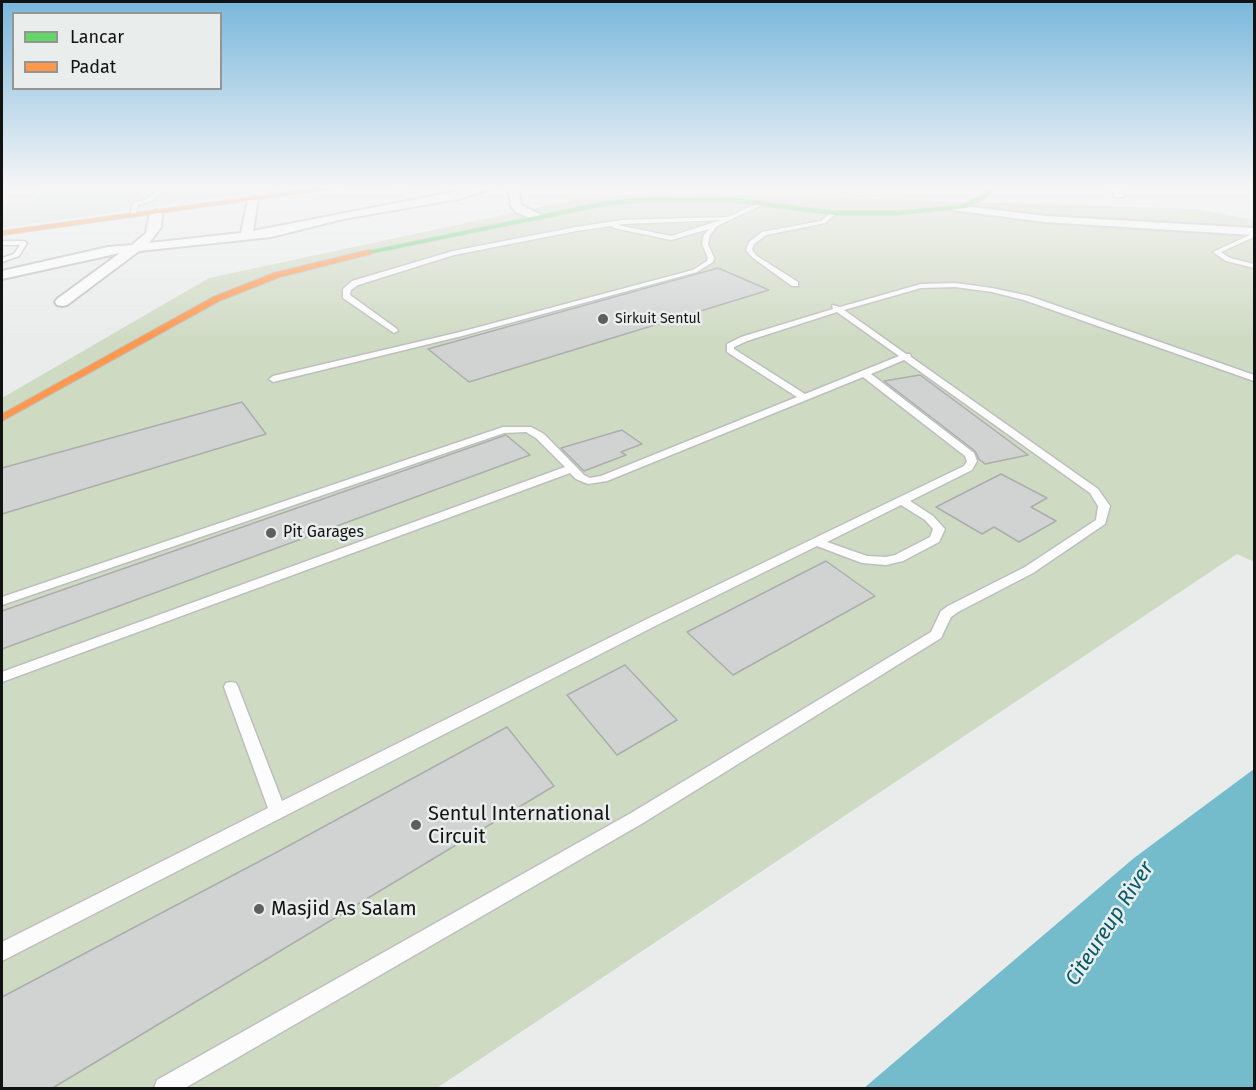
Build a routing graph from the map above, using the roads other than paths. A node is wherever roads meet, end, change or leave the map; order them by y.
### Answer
1 (147, 238) edge
2 (237, 238) edge
3 (437, 238) edge
4 (533, 238) edge
5 (706, 238) edge
6 (758, 238) edge
7 (1244, 238) edge
8 (2, 243) edge
9 (137, 248) junction
10 (2, 260) edge
11 (1254, 266) edge
12 (2, 276) edge
13 (795, 285) dead end
14 (62, 302) dead end
15 (837, 308) junction
16 (394, 331) dead end
17 (907, 356) junction
18 (864, 374) junction
19 (1254, 378) edge
20 (273, 380) dead end
21 (802, 396) junction
22 (2, 418) edge
23 (570, 469) junction
24 (903, 501) junction
25 (816, 542) junction
26 (2, 601) edge
27 (2, 676) edge
28 (231, 687) dead end
29 (278, 812) junction
30 (2, 952) edge
31 (165, 1089) edge

1 - 9 street
2 - 9 street
3 - 22 street
4 - 16 lane
5 - 20 lane
6 - 13 lane
7 - 11 lane
8 - 10 lane
9 - 12 street
9 - 14 street
15 - 17 lane
15 - 19 lane
15 - 21 lane
17 - 18 lane
17 - 31 lane
18 - 21 lane
18 - 24 lane
21 - 23 lane
23 - 26 lane
23 - 27 lane
24 - 25 lane
24 - 25 lane
25 - 29 lane
28 - 29 lane
29 - 30 lane

